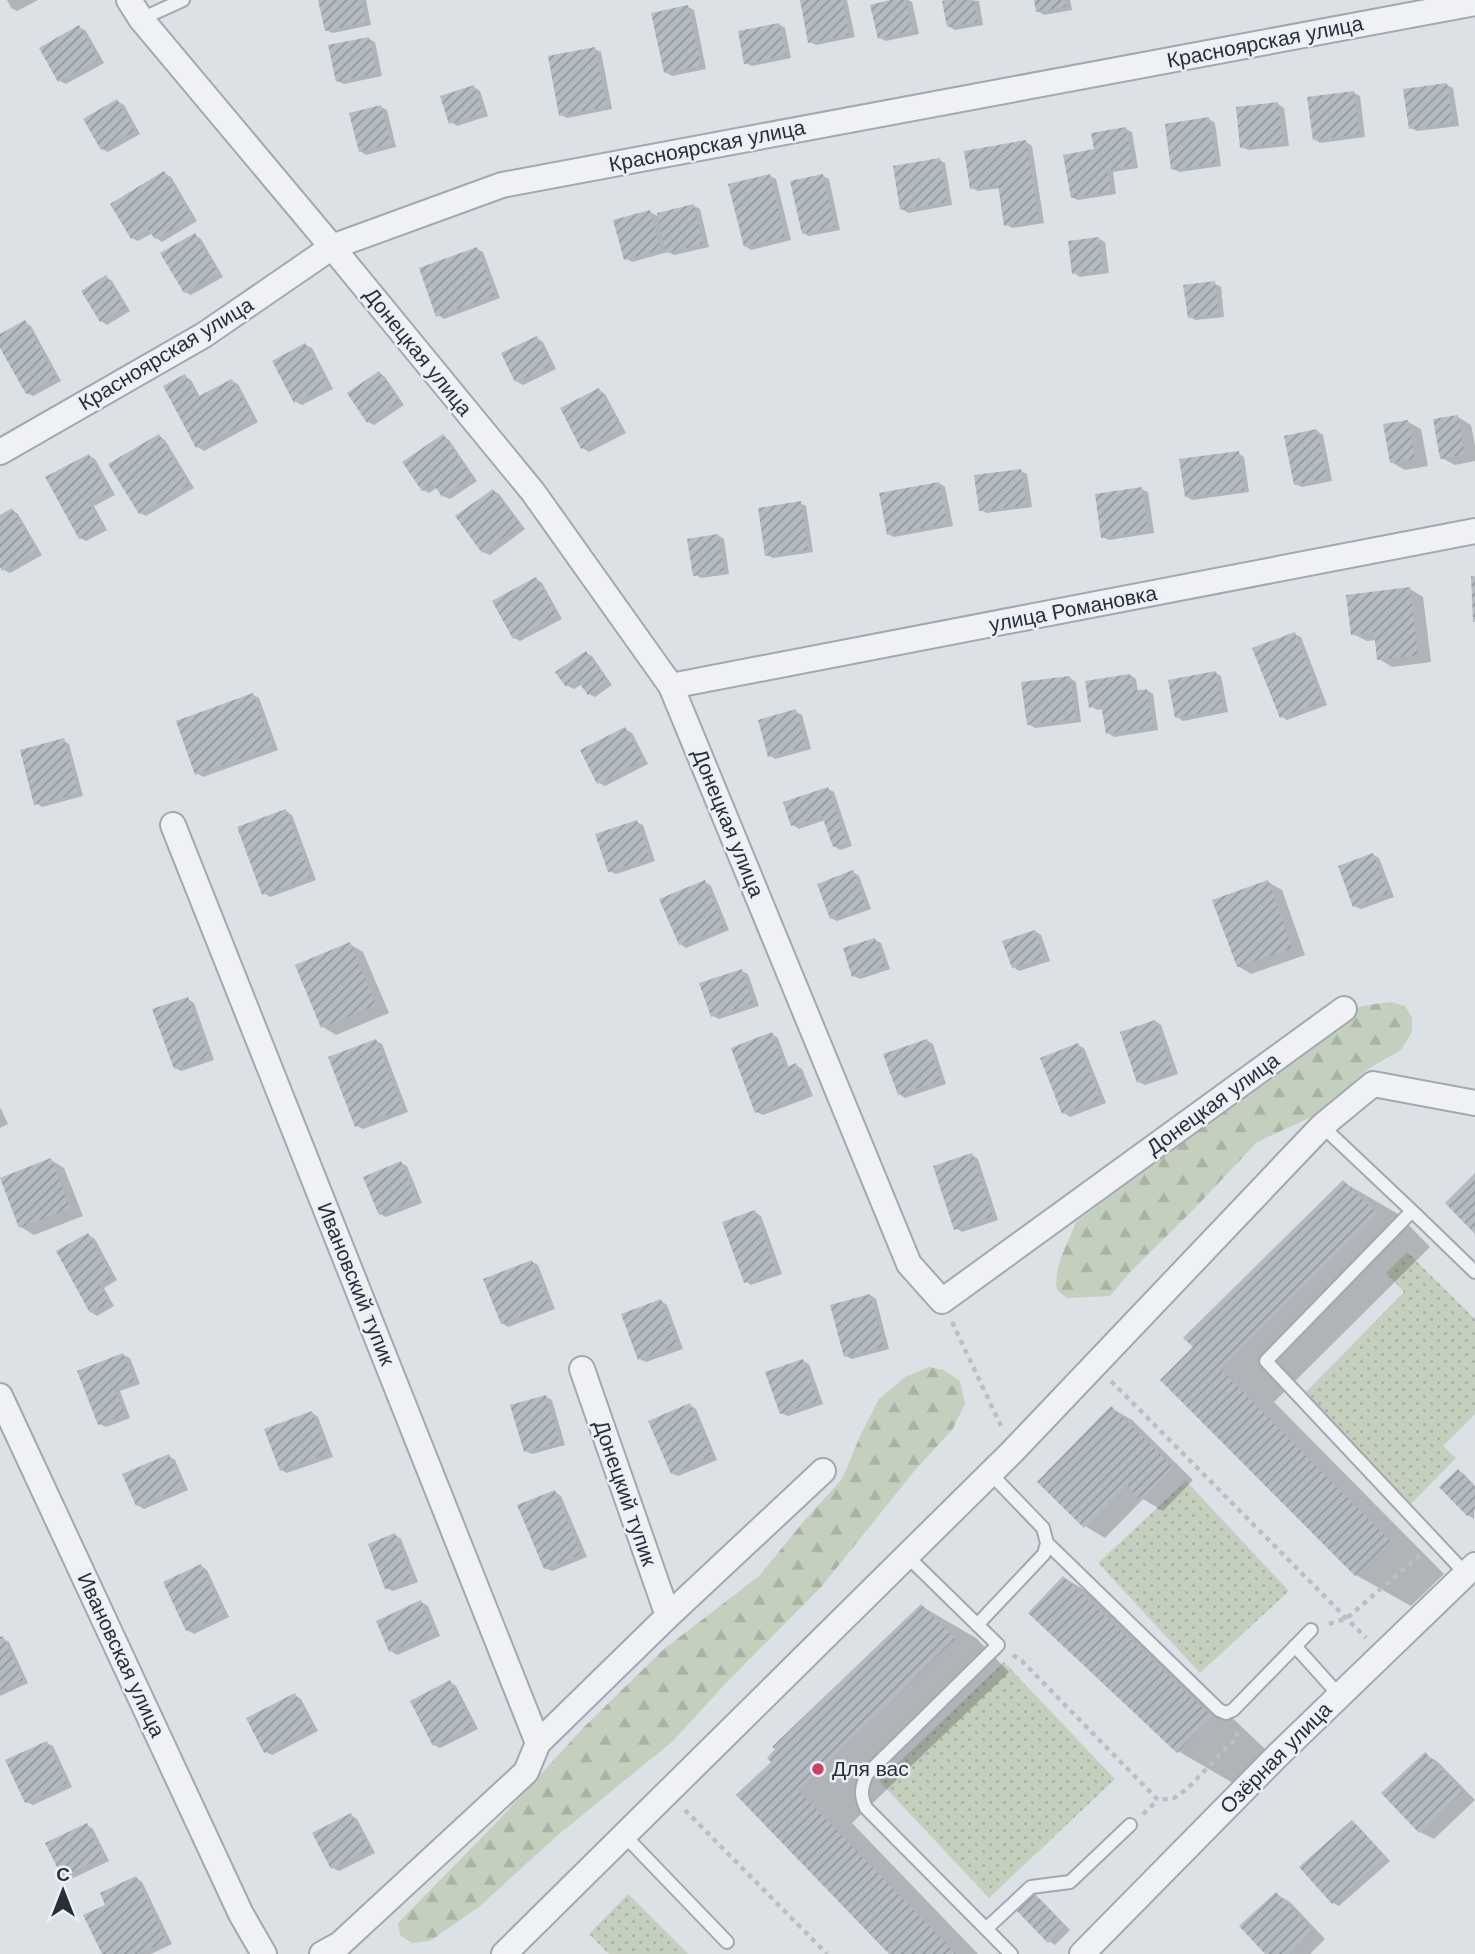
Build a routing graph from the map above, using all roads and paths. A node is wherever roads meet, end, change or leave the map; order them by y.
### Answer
1 (183, 0) edge
2 (1475, 3) edge
3 (135, 10) edge
4 (332, 247) junction
5 (0, 452) edge
6 (1475, 531) edge
7 (671, 686) junction
8 (173, 825) dead end
9 (1344, 1009) dead end
10 (1475, 1103) edge
11 (1322, 1126) junction
12 (1412, 1211) junction
13 (1475, 1272) edge
14 (942, 1301) junction
15 (1095, 1365) junction
16 (582, 1369) dead end
17 (3, 1410) edge
18 (1013, 1451) junction
19 (823, 1471) dead end
20 (990, 1474) junction
21 (1046, 1542) junction
22 (1436, 1542) junction
23 (907, 1556) junction
24 (1471, 1570) edge
25 (668, 1616) junction
26 (1347, 1618) junction
27 (977, 1625) junction
28 (1311, 1630) joint
29 (998, 1645) junction
30 (1295, 1646) junction
31 (1381, 1654) junction
32 (1339, 1695) junction
33 (1236, 1707) junction
34 (538, 1743) junction
35 (667, 1792) junction
36 (1130, 1825) dead end
37 (625, 1836) junction
38 (987, 1928) junction
39 (727, 1942) dead end
40 (264, 1954) edge
41 (322, 1954) edge
42 (504, 1954) edge
43 (827, 1954) edge
44 (1011, 1954) edge
45 (1082, 1954) edge

1 - 3 lane
2 - 4 street, Красноярская улица
3 - 4 street, Донецкая улица
4 - 5 street, Красноярская улица
4 - 7 street, Донецкая улица
6 - 7 street, улица Романовка
7 - 14 street, Донецкая улица
8 - 34 street, Ивановский тупик
9 - 14 street, Донецкая улица
10 - 11 street
11 - 12 lane
11 - 15 street
12 - 13 lane
12 - 22 lane
14 - 18 path
15 - 18 street
15 - 26 path
16 - 25 street, Донецкий тупик
17 - 40 street, Ивановская улица
18 - 20 street
19 - 25 street
20 - 21 lane
20 - 23 street
21 - 27 lane
21 - 33 lane
22 - 24 lane
22 - 26 path
23 - 27 lane
23 - 35 street
24 - 31 street, Озёрная улица
25 - 34 street
26 - 28 path
26 - 31 path
27 - 29 lane
28 - 30 lane
29 - 33 path
29 - 38 lane
30 - 32 lane
30 - 33 lane
31 - 32 street, Озёрная улица
32 - 45 street, Озёрная улица
34 - 41 street
35 - 37 street
35 - 43 path
36 - 38 lane
37 - 39 lane
37 - 42 street
38 - 44 lane

